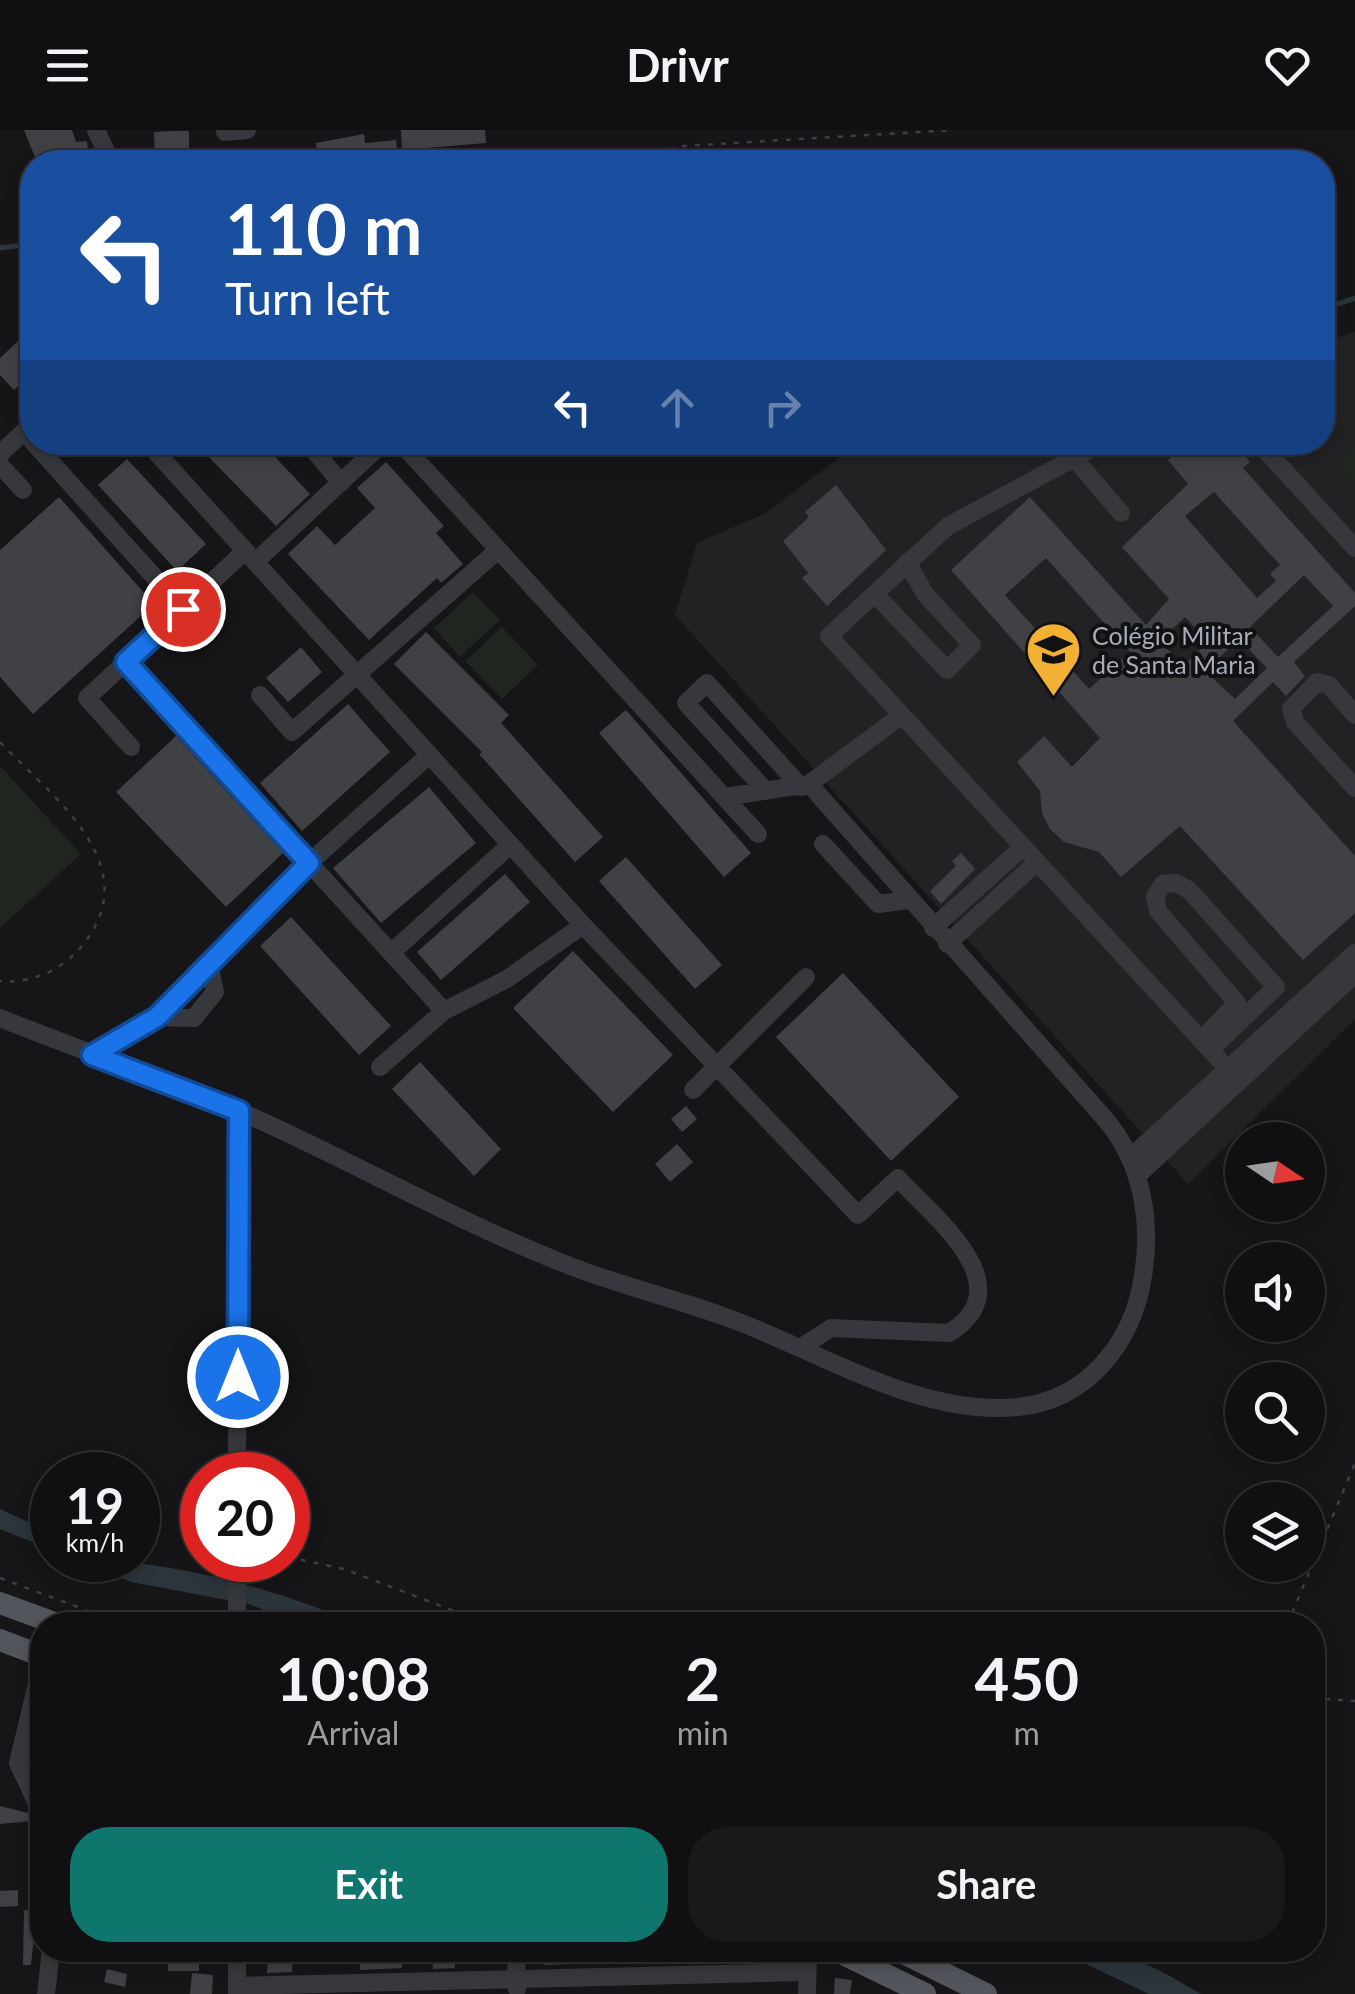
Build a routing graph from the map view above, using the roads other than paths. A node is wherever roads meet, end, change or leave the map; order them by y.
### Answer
1 (247, 130) edge
2 (225, 132) edge
3 (48, 455) edge
4 (159, 455) edge
5 (318, 455) edge
6 (370, 455) edge
7 (412, 455) edge
8 (1081, 455) edge
9 (1270, 455) edge
10 (1074, 459) junction
11 (0, 465) edge
12 (341, 483) junction
13 (23, 490) dead end
14 (1121, 514) dead end
15 (1355, 548) edge
16 (498, 550) junction
17 (250, 556) junction
18 (907, 562) junction
19 (874, 594) junction
20 (183, 609) junction
21 (126, 662) junction
22 (357, 675) junction
23 (260, 695) dead end
24 (902, 714) junction
25 (1355, 715) edge
26 (132, 747) dead end
27 (429, 755) junction
28 (805, 786) junction
29 (1355, 788) edge
30 (766, 791) junction
31 (724, 797) junction
32 (758, 834) dead end
33 (823, 844) dead end
34 (510, 845) junction
35 (1023, 847) junction
36 (1037, 862) junction
37 (309, 863) junction
38 (908, 900) junction
39 (583, 925) junction
40 (933, 928) junction
41 (947, 944) junction
42 (391, 953) junction
43 (1355, 953) edge
44 (208, 961) junction
45 (1355, 974) edge
46 (806, 976) dead end
47 (444, 1011) junction
48 (157, 1017) junction
49 (0, 1018) edge
50 (1205, 1045) junction
51 (92, 1055) junction
52 (380, 1067) dead end
53 (716, 1068) junction
54 (1233, 1075) junction
55 (693, 1090) dead end
56 (239, 1111) junction
57 (1132, 1157) junction
58 (1138, 1175) junction
59 (803, 1346) junction
60 (237, 1452) edge
61 (237, 1582) edge
62 (0, 1603) edge
63 (237, 1612) edge
64 (30, 1614) edge
65 (0, 1640) edge
66 (30, 1651) edge
67 (30, 1700) edge
68 (9, 1764) edge
69 (30, 1796) edge
70 (49, 1962) edge
71 (237, 1962) edge
72 (516, 1962) edge
73 (807, 1962) edge
74 (860, 1962) edge
75 (921, 1962) edge
76 (806, 1972) junction
77 (517, 1988) edge
78 (237, 1990) edge
79 (46, 1994) edge
80 (806, 1994) edge
81 (925, 1994) edge
82 (986, 1994) edge

1 - 2 street
3 - 20 street
4 - 17 street
5 - 12 street
6 - 12 street
7 - 16 street
8 - 10 street
9 - 15 street
10 - 14 street
10 - 18 street
11 - 13 street
12 - 17 street
16 - 22 street
16 - 31 street
17 - 20 street
17 - 22 street
18 - 19 street
18 - 19 street
19 - 24 street
20 - 21 street
21 - 26 street
21 - 37 street
22 - 23 street
22 - 27 street
24 - 28 street
24 - 35 street
25 - 29 street
27 - 34 street
27 - 37 street
28 - 30 street
28 - 30 street
28 - 38 street
30 - 31 street
31 - 32 street
33 - 38 street
34 - 39 street
34 - 42 street
35 - 36 street
35 - 40 street
36 - 41 street
36 - 50 street
37 - 42 street
37 - 44 street
38 - 40 street
39 - 47 street
39 - 53 street
40 - 41 street
41 - 57 street
42 - 47 street
43 - 54 street
44 - 48 street
44 - 48 street
45 - 54 street
46 - 53 street
47 - 52 street
48 - 51 street
49 - 51 street
50 - 50 street
50 - 54 street
51 - 56 street
53 - 55 street
53 - 59 street
54 - 57 street
54 - 58 street
56 - 59 street
56 - 60 street
57 - 58 street
58 - 59 street
61 - 63 street
62 - 64 main road
65 - 66 main road
67 - 68 street
68 - 69 street
70 - 79 street
71 - 78 street
72 - 77 street
73 - 76 street
74 - 81 main road
75 - 82 main road
76 - 77 street
76 - 80 street
77 - 78 street

